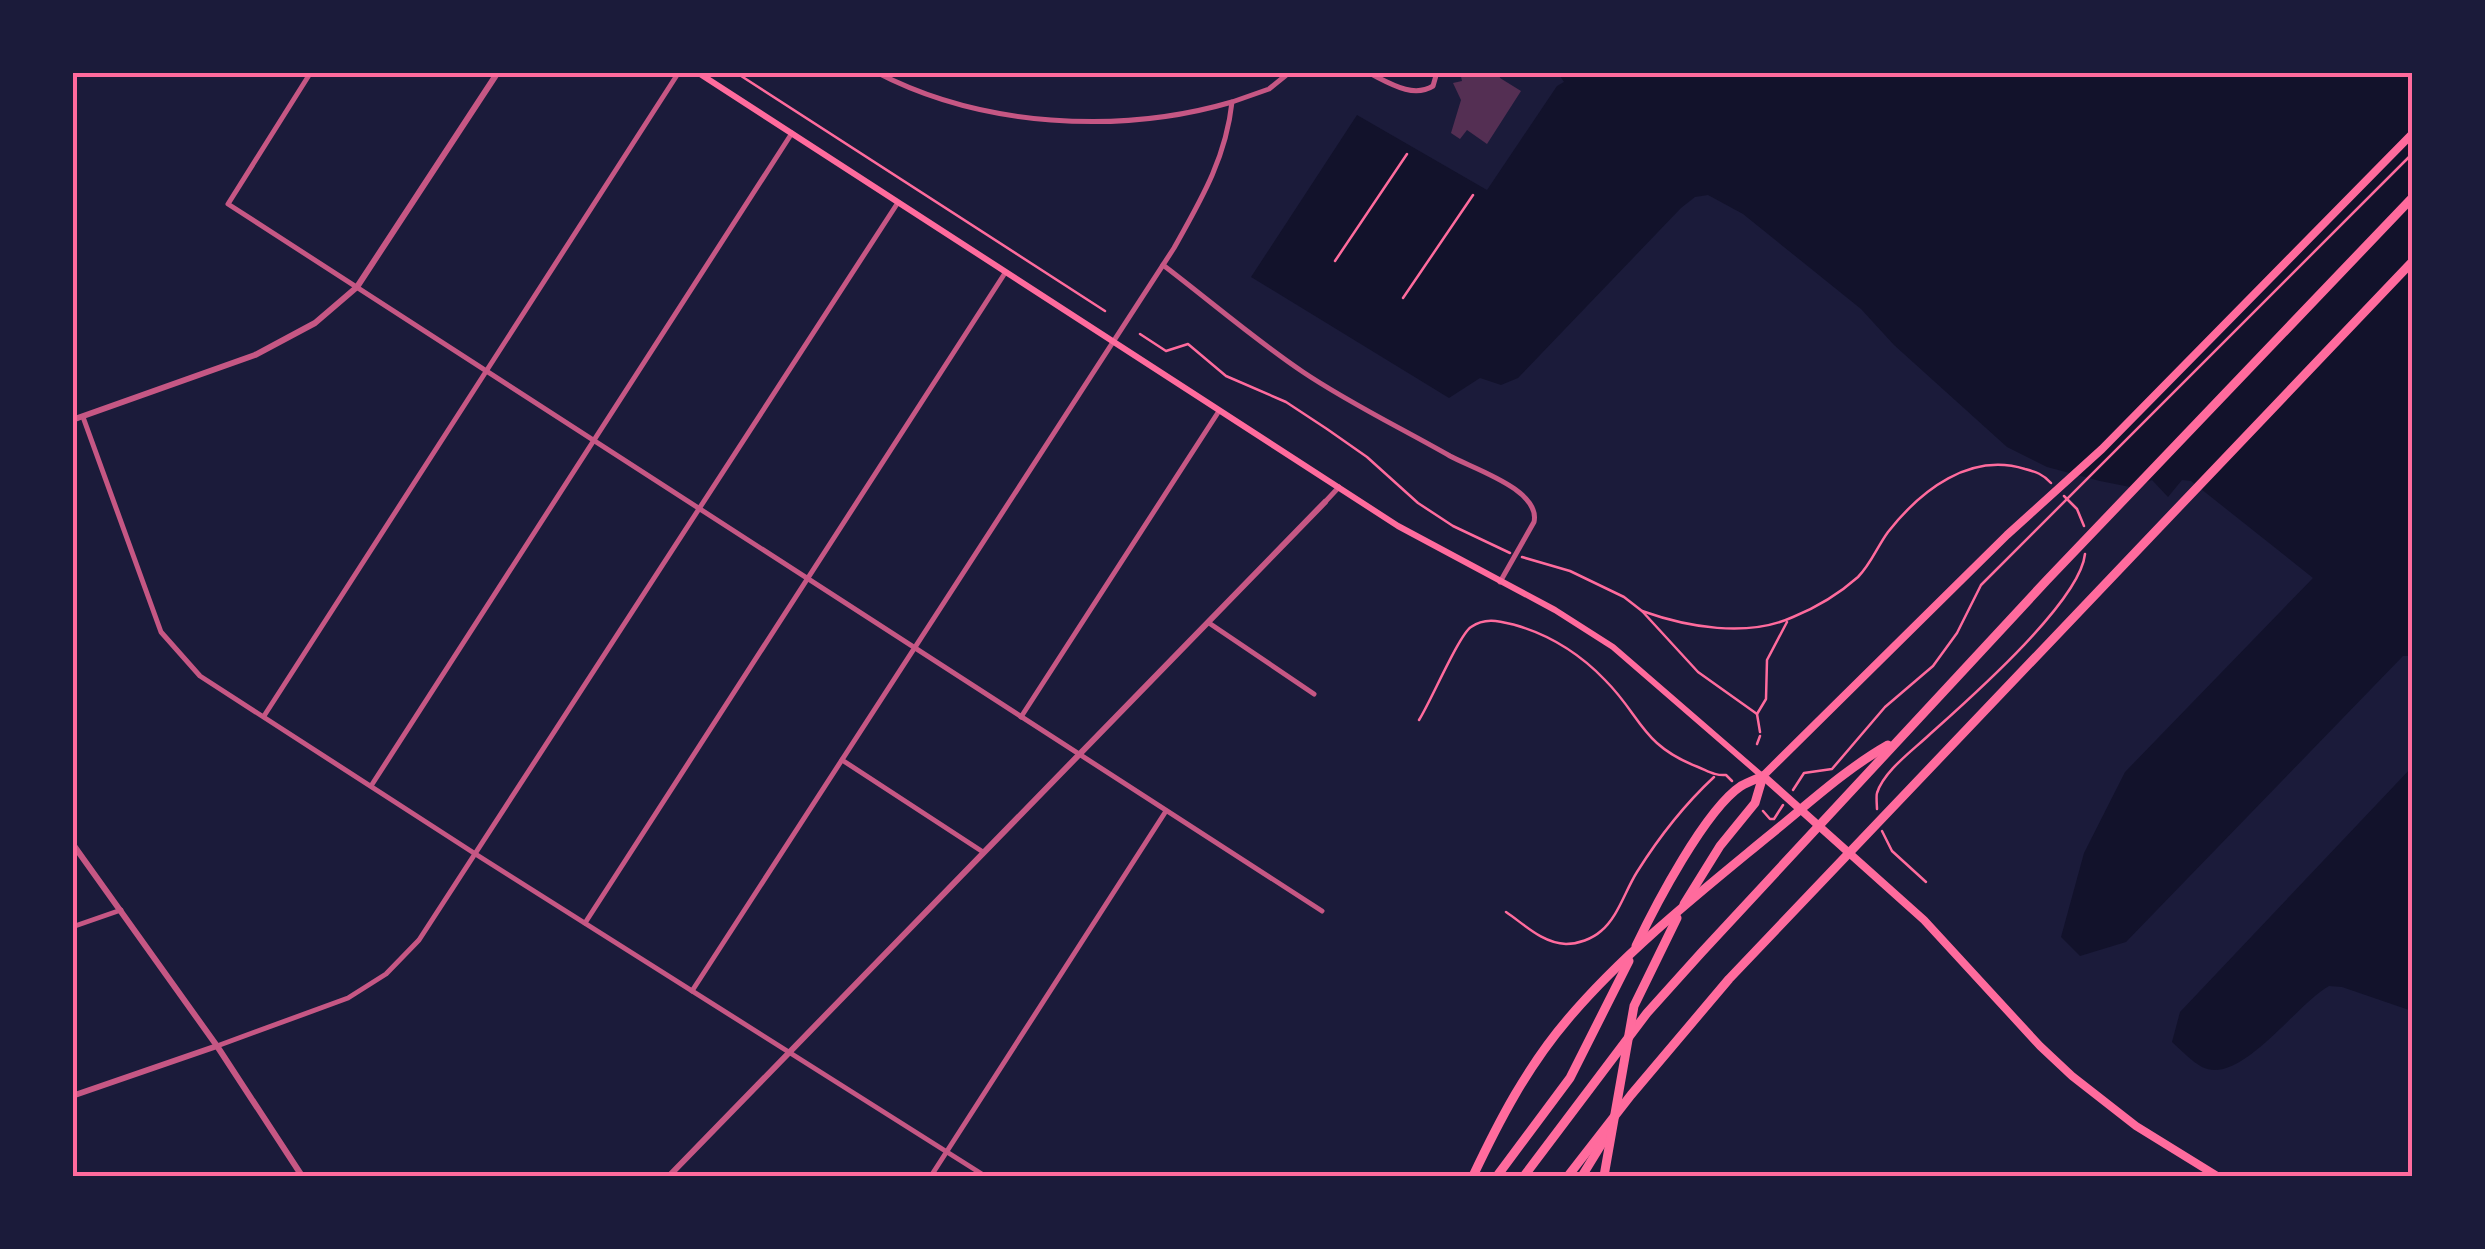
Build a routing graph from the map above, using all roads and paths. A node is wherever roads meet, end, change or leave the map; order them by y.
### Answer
1 (311, 72) edge
2 (498, 72) edge
3 (679, 72) edge
4 (698, 72) edge
5 (735, 72) edge
6 (876, 72) edge
7 (1290, 72) edge
8 (1367, 72) edge
9 (1436, 72) edge
10 (1232, 102) junction
11 (792, 133) junction
12 (2412, 134) edge
13 (1407, 154) dead end
14 (2412, 154) edge
15 (1473, 195) dead end
16 (2412, 198) edge
17 (897, 204) junction
18 (1335, 261) dead end
19 (2412, 262) edge
20 (1162, 265) junction
21 (1005, 273) junction
22 (357, 287) junction
23 (1403, 298) dead end
24 (1105, 311) dead end
25 (1140, 334) dead end
26 (1112, 343) junction
27 (486, 371) junction
28 (1219, 411) junction
29 (83, 417) junction
30 (72, 420) edge
31 (594, 440) junction
32 (1396, 482) dead end
33 (1339, 487) junction
34 (1324, 502) joint
35 (700, 510) junction
36 (807, 578) junction
37 (1500, 582) junction
38 (1642, 611) dead end
39 (1788, 620) dead end
40 (1206, 621) junction
41 (915, 648) junction
42 (1314, 694) dead end
43 (1757, 714) junction
44 (264, 716) junction
45 (1021, 717) junction
46 (1419, 720) dead end
47 (1760, 732) dead end
48 (1896, 741) junction
49 (1764, 743) dead end
50 (1758, 744) dead end
51 (1079, 754) junction
52 (842, 760) junction
53 (1804, 773) dead end
54 (1726, 775) dead end
55 (1715, 776) junction
56 (1763, 776) junction
57 (370, 786) junction
58 (1166, 810) junction
59 (1767, 816) dead end
60 (1775, 816) dead end
61 (72, 843) edge
62 (983, 852) junction
63 (477, 855) junction
64 (121, 910) junction
65 (1322, 912) dead end
66 (1506, 912) dead end
67 (585, 923) junction
68 (72, 927) edge
69 (692, 991) junction
70 (217, 1046) junction
71 (790, 1053) junction
72 (1630, 1095) junction
73 (72, 1096) edge
74 (946, 1153) junction
75 (302, 1176) edge
76 (669, 1176) edge
77 (931, 1176) edge
78 (984, 1176) edge
79 (1472, 1176) edge
80 (1497, 1176) edge
81 (1524, 1176) edge
82 (1568, 1176) edge
83 (1582, 1176) edge
84 (1604, 1176) edge
85 (2217, 1176) edge

1 - 22 street
2 - 22 street
3 - 27 street
4 - 11 main road
5 - 24 path
6 - 10 street
7 - 10 street
8 - 9 street
10 - 20 street
11 - 17 main road
11 - 31 street
12 - 56 main road
13 - 18 path
14 - 53 path
15 - 23 path
16 - 48 highway
17 - 21 main road
17 - 35 street
19 - 72 highway
20 - 26 street
20 - 37 street
21 - 26 main road
21 - 36 street
22 - 27 street
22 - 29 street
25 - 32 path
26 - 28 main road
26 - 41 street
27 - 31 street
27 - 44 street
28 - 33 main road
28 - 45 street
29 - 30 street
29 - 44 street
31 - 35 street
31 - 57 street
33 - 34 street
33 - 37 main road
34 - 40 street
35 - 36 street
35 - 63 street
36 - 41 street
36 - 67 street
37 - 56 main road
38 - 43 path
39 - 43 path
40 - 42 street
40 - 51 street
41 - 45 street
41 - 52 street
43 - 47 path
44 - 57 street
45 - 51 street
46 - 55 path
48 - 79 highway
48 - 81 highway
49 - 50 path
51 - 58 street
51 - 62 street
52 - 62 street
52 - 69 street
54 - 55 path
55 - 66 path
56 - 80 highway
56 - 84 highway
56 - 85 main road
57 - 63 street
58 - 65 street
58 - 74 street
59 - 60 path
61 - 64 street
62 - 71 street
63 - 67 street
63 - 70 street
64 - 68 street
64 - 70 street
67 - 69 street
69 - 71 street
70 - 73 street
70 - 75 street
71 - 74 street
71 - 76 street
72 - 82 highway
72 - 83 highway
74 - 77 street
74 - 78 street

